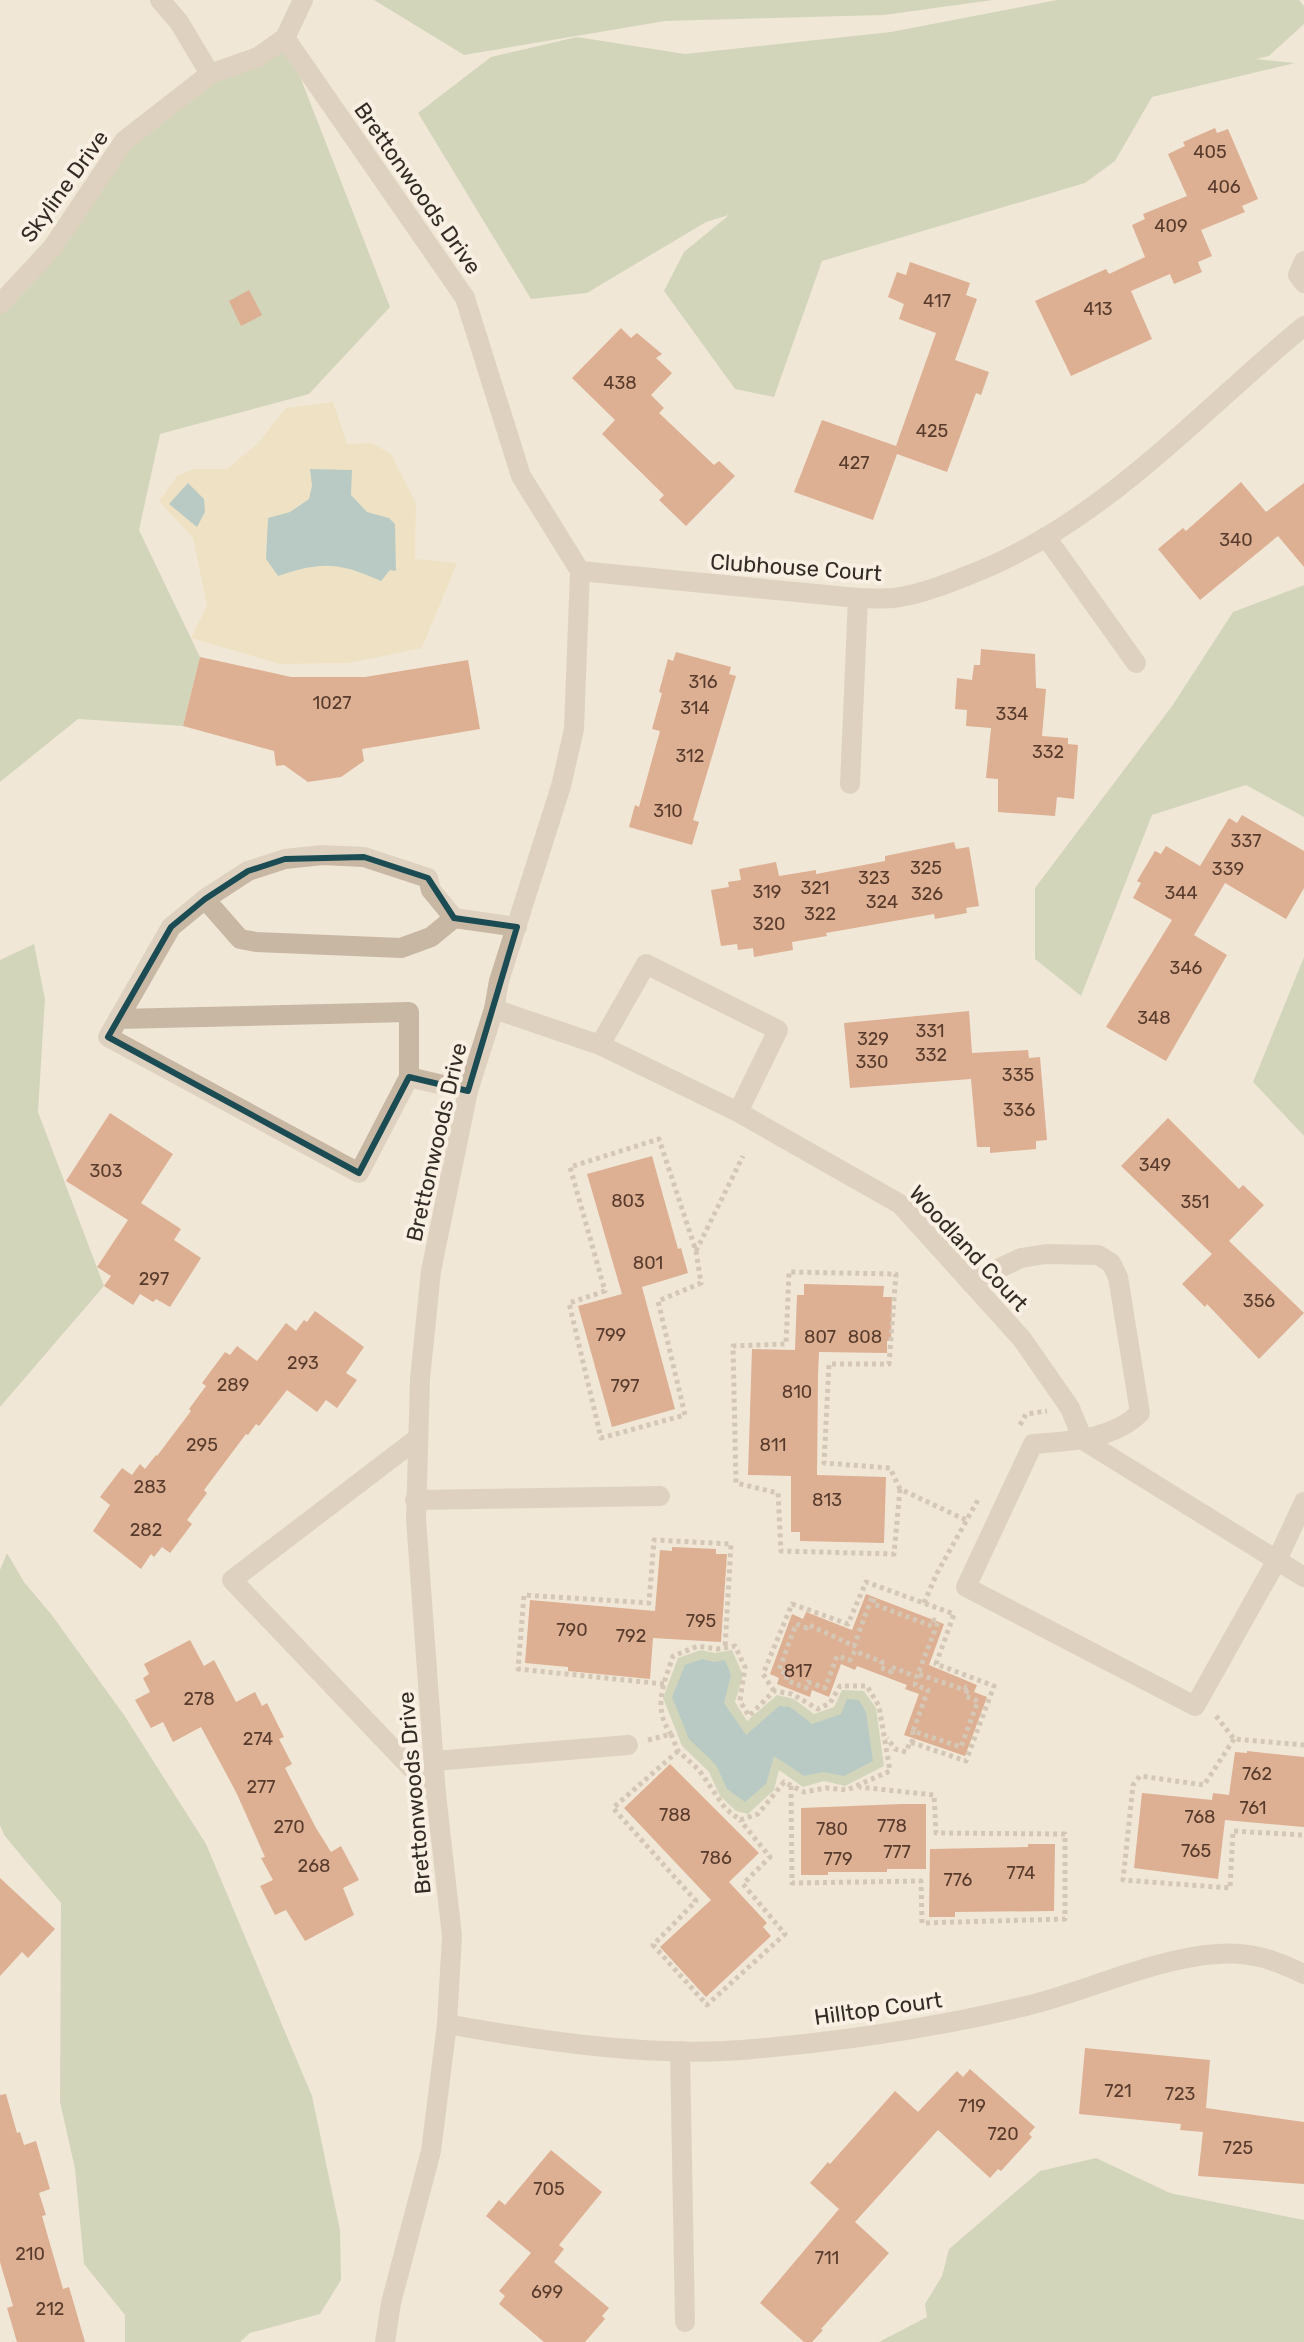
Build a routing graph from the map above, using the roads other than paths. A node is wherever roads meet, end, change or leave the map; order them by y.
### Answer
1 (160, 0) edge
2 (303, 0) edge
3 (285, 38) junction
4 (210, 74) junction
5 (1304, 261) edge
6 (1304, 283) edge
7 (0, 304) edge
8 (1304, 326) edge
9 (1046, 537) junction
10 (580, 571) junction
11 (858, 598) junction
12 (1136, 663) dead end
13 (850, 784) dead end
14 (205, 899) junction
15 (454, 918) junction
16 (517, 927) junction
17 (494, 1009) junction
18 (118, 1019) junction
19 (600, 1045) junction
20 (409, 1077) junction
21 (468, 1091) junction
22 (738, 1112) junction
23 (970, 1282) junction
24 (418, 1438) junction
25 (1083, 1440) junction
26 (660, 1496) dead end
27 (415, 1500) junction
28 (1304, 1502) edge
29 (1277, 1560) junction
30 (1304, 1577) edge
31 (628, 1745) road end
32 (434, 1761) junction
33 (436, 1794) junction
34 (1304, 1974) edge
35 (447, 2024) junction
36 (680, 2051) junction
37 (685, 2322) dead end
38 (385, 2342) edge

1 - 4 street
2 - 3 street
3 - 4 street
3 - 10 street, Brettonwoods Drive
4 - 7 street, Skyline Drive
5 - 6 street
8 - 9 street, Clubhouse Court
9 - 11 street, Clubhouse Court
9 - 12 street
10 - 11 street, Clubhouse Court
10 - 16 street, Brettonwoods Drive
11 - 13 street
14 - 15 street
14 - 15 street
14 - 18 street
15 - 16 street
16 - 17 street, Brettonwoods Drive
17 - 19 street, Woodland Court
17 - 21 street, Brettonwoods Drive
18 - 20 street
18 - 20 street
19 - 22 street, Woodland Court
19 - 22 street
20 - 21 street
21 - 24 street, Brettonwoods Drive
22 - 23 street, Woodland Court
23 - 25 street, Woodland Court
23 - 25 street
24 - 27 street, Brettonwoods Drive
24 - 33 street
25 - 29 street
25 - 29 street
26 - 27 street
27 - 32 street, Brettonwoods Drive
28 - 29 street
29 - 30 street
31 - 32 street
32 - 33 street, Brettonwoods Drive
33 - 35 street, Brettonwoods Drive
34 - 36 street, Hilltop Court
35 - 36 street, Hilltop Court
35 - 38 street, Brettonwoods Drive
36 - 37 street

